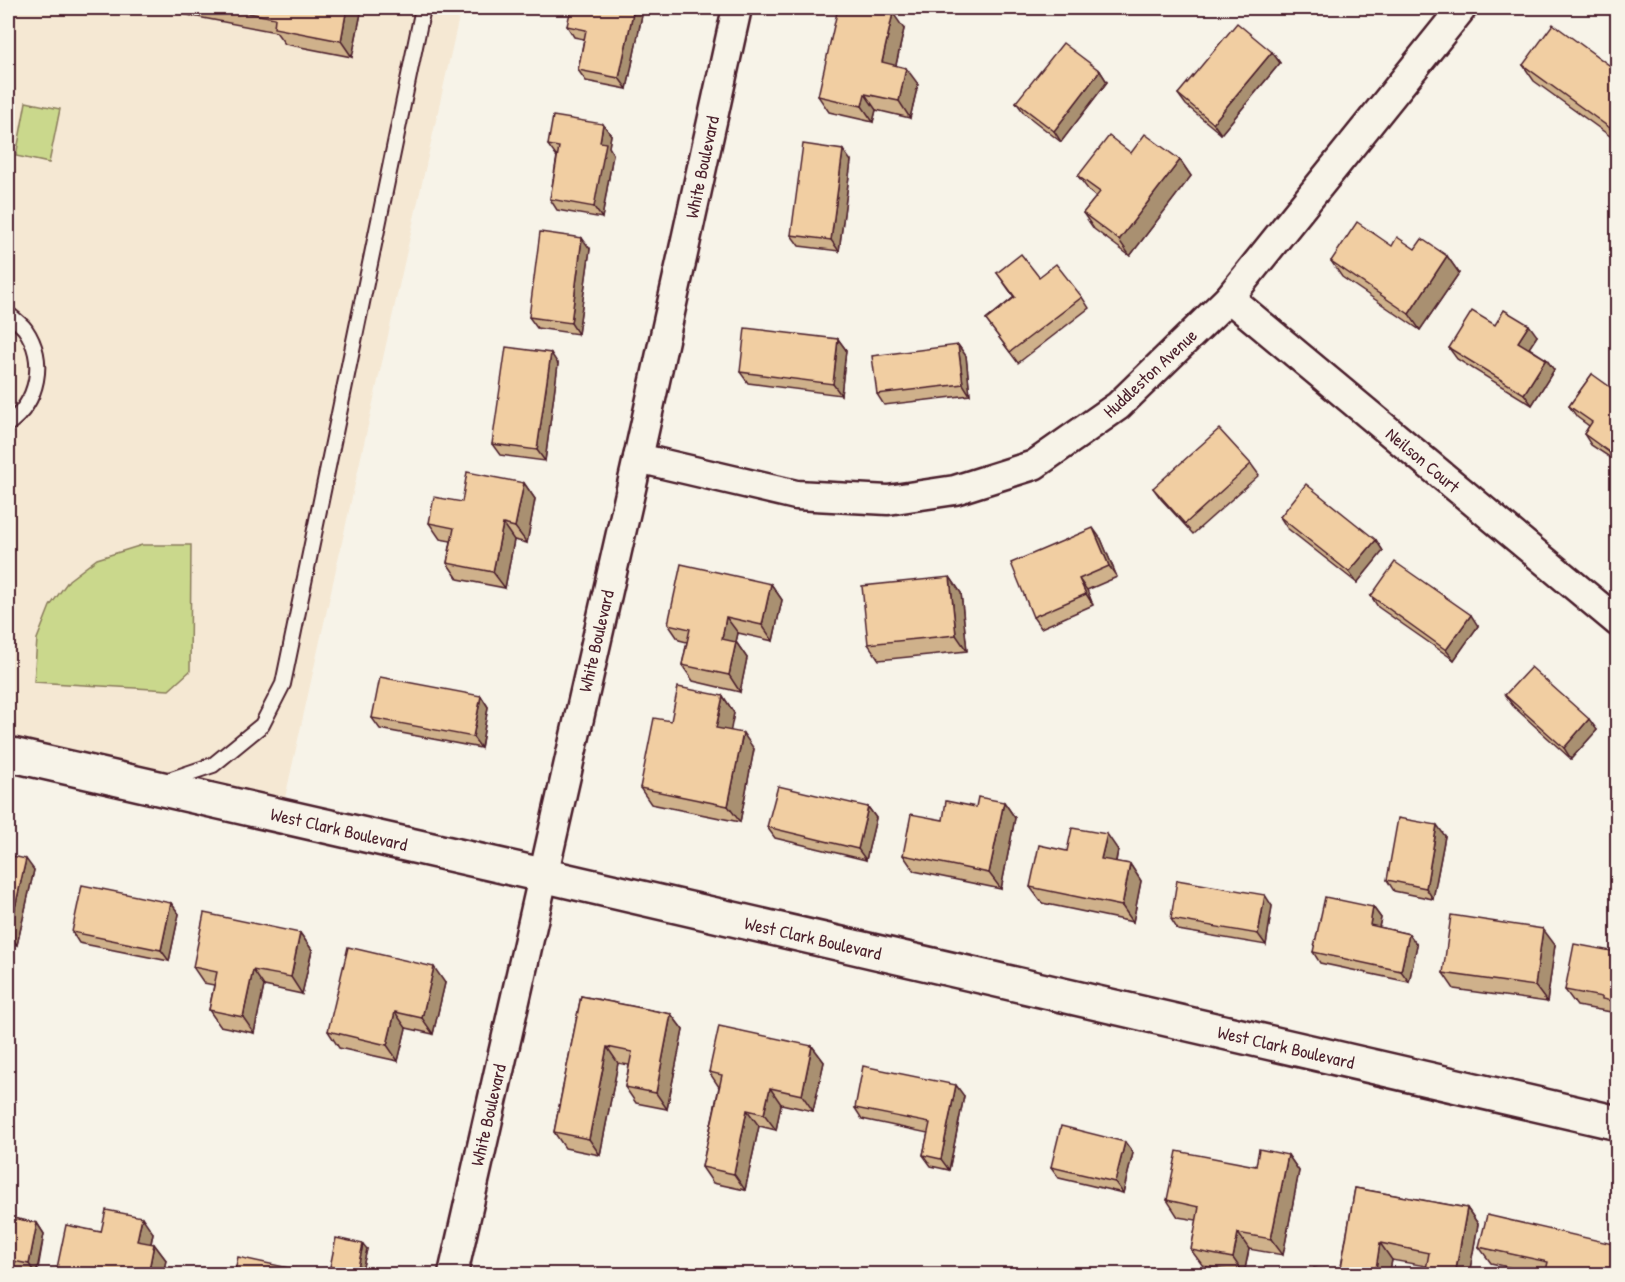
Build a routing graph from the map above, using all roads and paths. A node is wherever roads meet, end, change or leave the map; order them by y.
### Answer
1 (423, 8) edge
2 (737, 8) edge
3 (1462, 8) edge
4 (1229, 298) junction
5 (8, 314) edge
6 (8, 424) edge
7 (638, 458) junction
8 (1617, 622) edge
9 (8, 754) edge
10 (151, 786) junction
11 (542, 875) junction
12 (1617, 1123) edge
13 (453, 1275) edge

1 - 10 lane
2 - 7 street, White Boulevard
3 - 4 street, Huddleston Avenue
4 - 7 street, Huddleston Avenue
4 - 8 street, Neilson Court
5 - 6 lane
7 - 11 street, White Boulevard
9 - 10 street, West Clark Boulevard
10 - 11 street, West Clark Boulevard
11 - 12 street, West Clark Boulevard
11 - 13 street, White Boulevard

